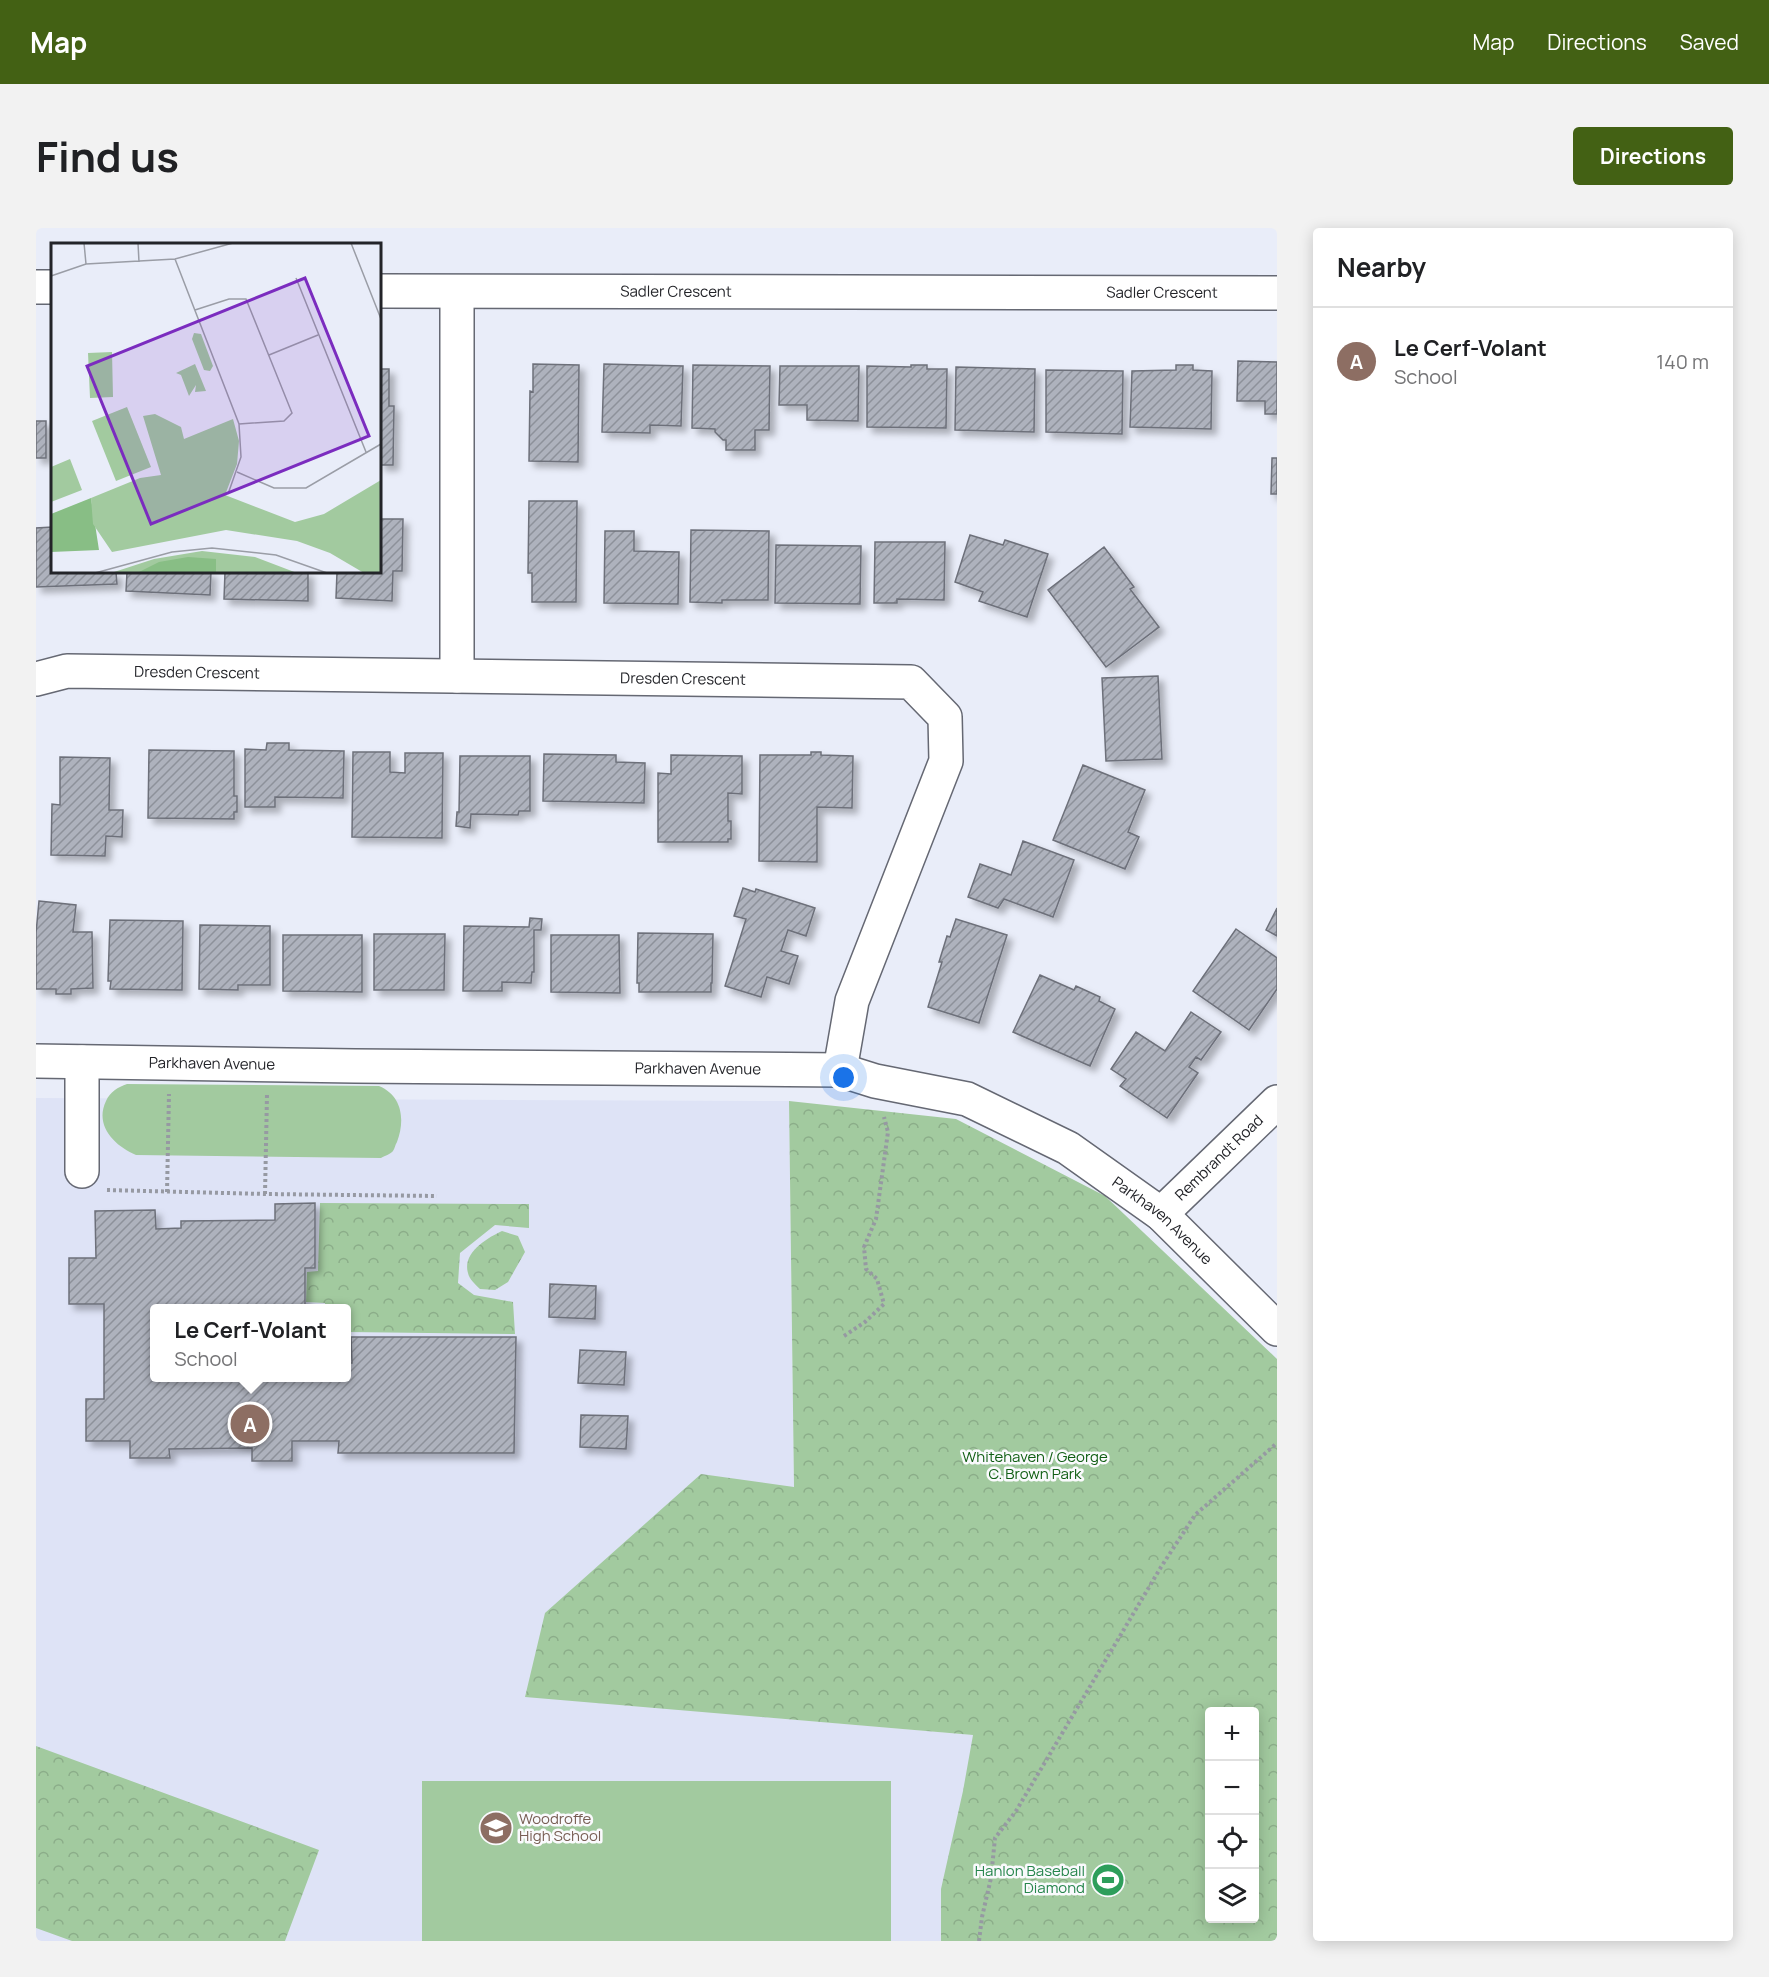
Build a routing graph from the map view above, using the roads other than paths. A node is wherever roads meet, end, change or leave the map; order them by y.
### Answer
1 (381, 291) edge
2 (457, 292) junction
3 (1277, 293) edge
4 (457, 676) junction
5 (36, 679) edge
6 (36, 1061) edge
7 (82, 1062) junction
8 (840, 1070) junction
9 (1277, 1102) edge
10 (90, 1180) road end
11 (1161, 1214) junction
12 (1277, 1329) edge

1 - 2 street, Sadler Crescent
2 - 3 street, Sadler Crescent
2 - 4 street
4 - 5 street, Dresden Crescent
4 - 8 street, Dresden Crescent
6 - 7 street, Parkhaven Avenue
7 - 8 street, Parkhaven Avenue
7 - 10 street
8 - 11 street, Parkhaven Avenue
9 - 11 street, Rembrandt Road
11 - 12 street, Parkhaven Avenue

